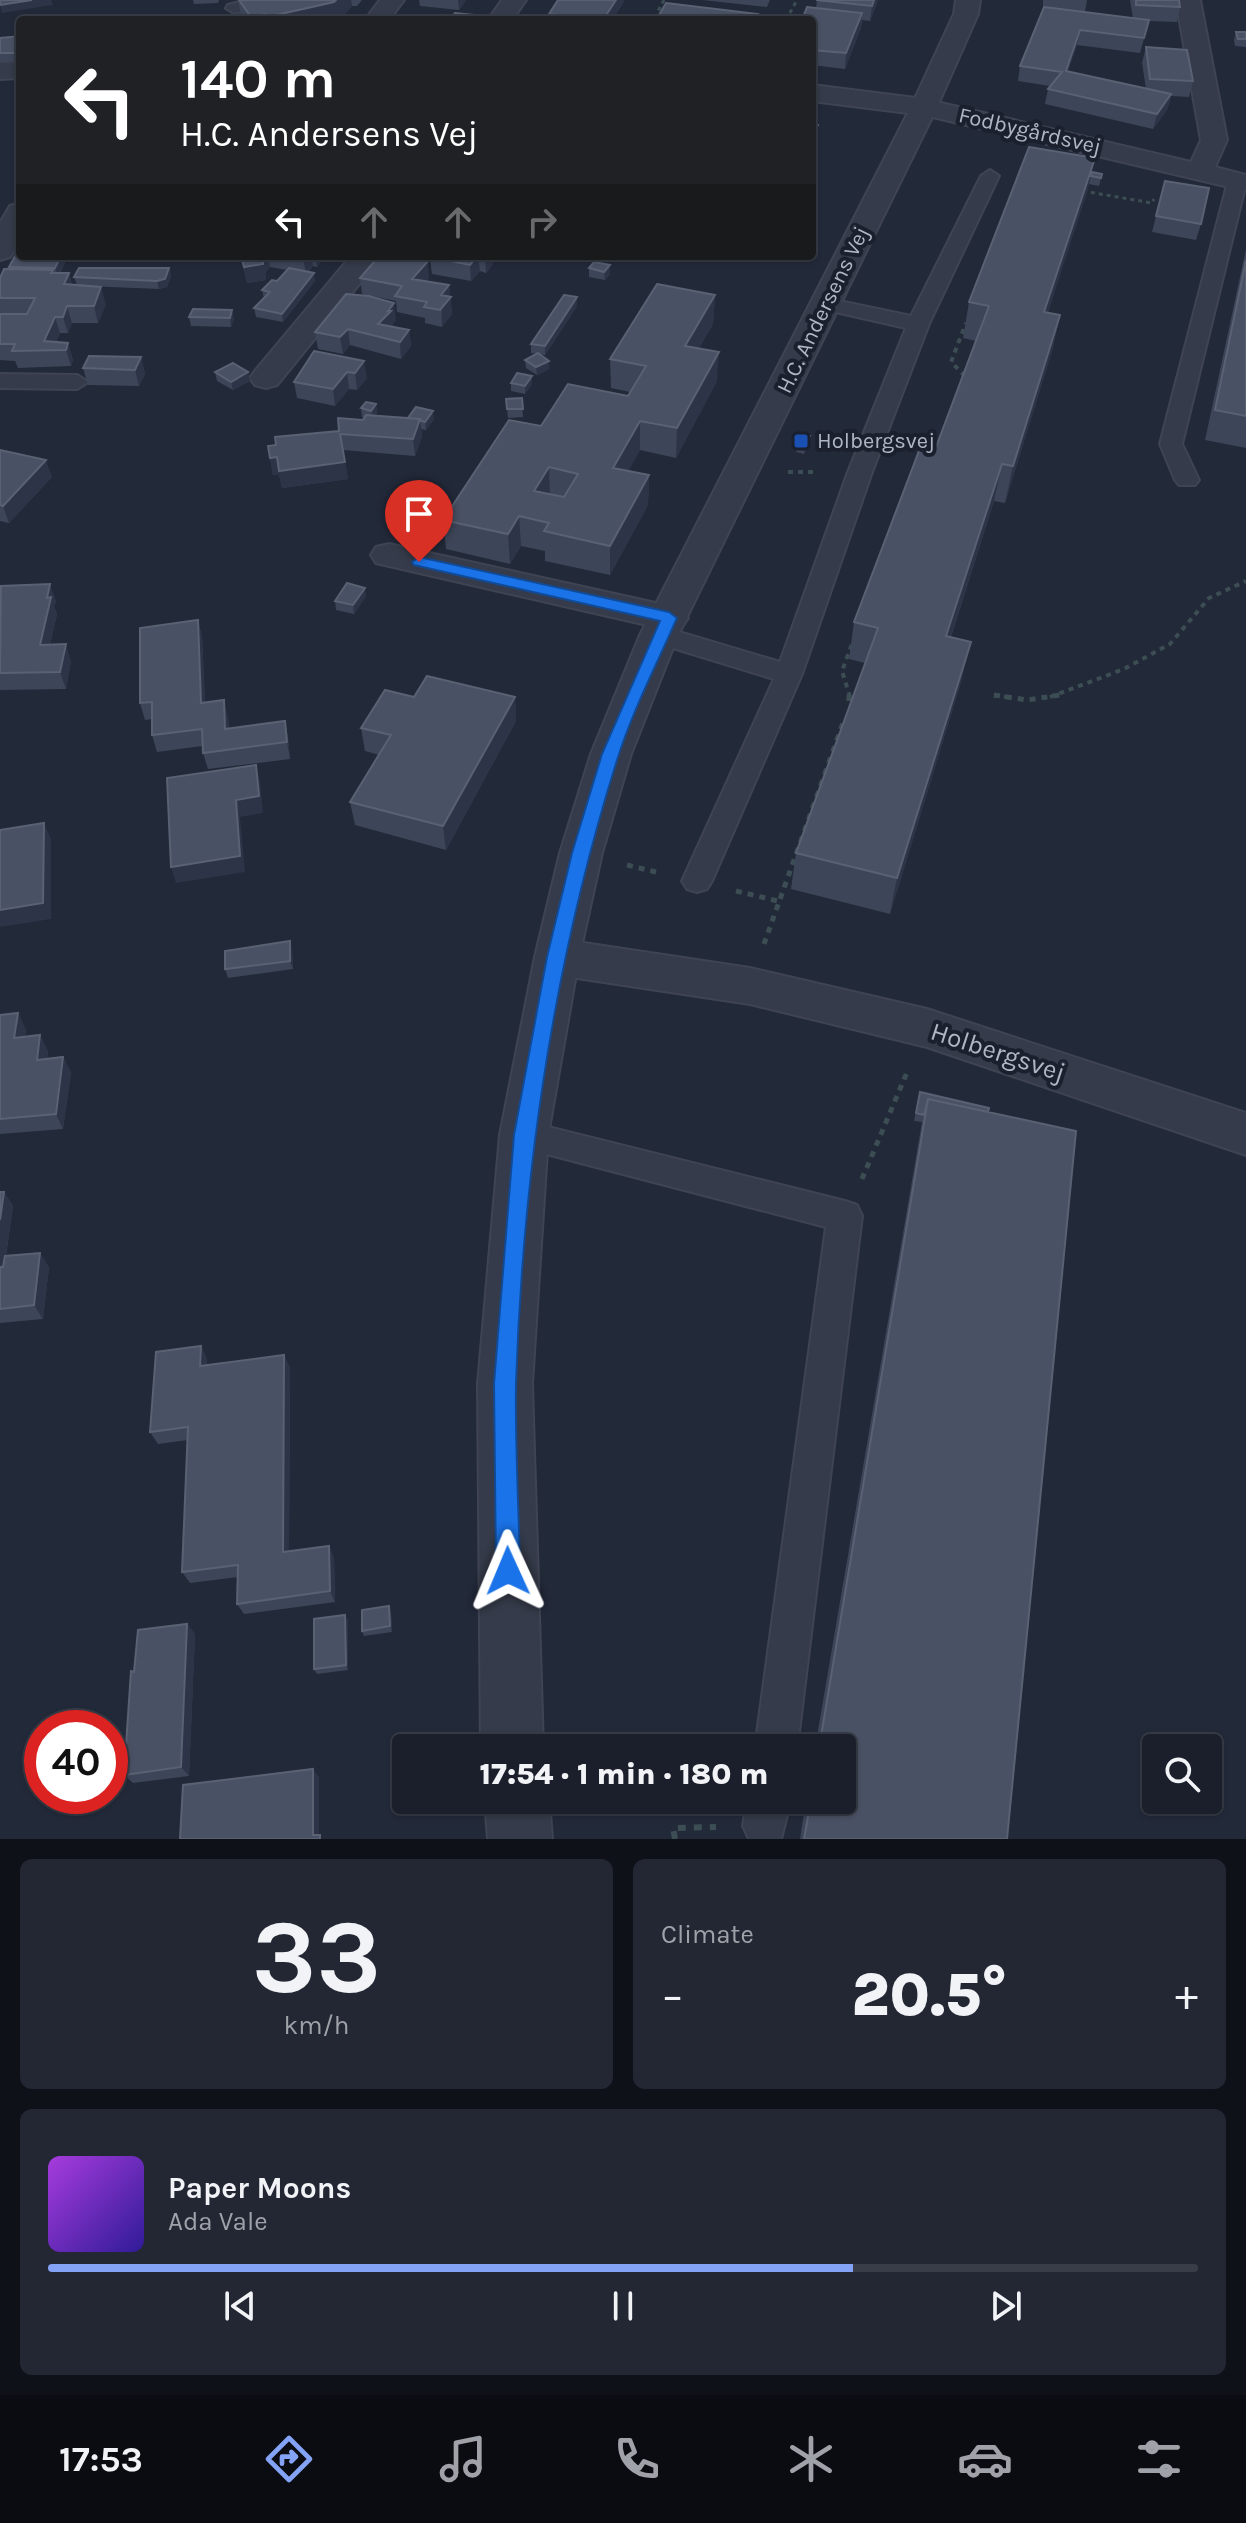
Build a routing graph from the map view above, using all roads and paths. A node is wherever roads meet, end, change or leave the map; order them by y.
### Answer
1 (268, 0) edge
2 (664, 0) edge
3 (968, 0) edge
4 (1188, 0) edge
5 (234, 8) dead end
6 (671, 12) edge
7 (816, 94) edge
8 (924, 107) junction
9 (1174, 165) junction
10 (1200, 171) junction
11 (990, 176) dead end
12 (1242, 182) edge
13 (1079, 190) edge
14 (16, 220) edge
15 (0, 251) edge
16 (364, 260) edge
17 (825, 304) junction
18 (967, 320) dead end
19 (918, 324) junction
20 (266, 378) dead end
21 (0, 381) edge
22 (77, 382) dead end
23 (960, 391) edge
24 (743, 472) junction
25 (860, 472) junction
26 (1187, 480) dead end
27 (389, 555) dead end
28 (1246, 581) edge
29 (664, 626) junction
30 (853, 641) edge
31 (789, 674) junction
32 (994, 695) dead end
33 (697, 881) dead end
34 (557, 957) junction
35 (750, 986) junction
36 (927, 1028) junction
37 (1246, 1134) edge
38 (524, 1135) junction
39 (845, 1216) junction
40 (512, 1734) edge
41 (778, 1734) edge
42 (518, 1814) edge
43 (520, 1839) edge

1 - 5 lane
2 - 6 path
3 - 8 street, H.C. Andersens Vej
4 - 10 street
7 - 8 street, Fodbygårdsvej
8 - 9 street, Fodbygårdsvej
8 - 17 street, H.C. Andersens Vej
9 - 10 street, Fodbygårdsvej
9 - 13 path
10 - 12 street, Fodbygårdsvej
11 - 19 lane
12 - 26 lane
14 - 15 street
16 - 20 street
17 - 19 lane
17 - 24 street, H.C. Andersens Vej
18 - 23 path
19 - 25 lane
21 - 22 lane
24 - 25 path
24 - 29 street, H.C. Andersens Vej
25 - 31 lane
27 - 29 street
28 - 32 path
29 - 31 lane
29 - 34 street, H.C. Andersens Vej
30 - 35 path
31 - 33 lane
34 - 35 street, Holbergsvej
34 - 38 street, H.C. Andersens Vej
35 - 36 street, Holbergsvej
36 - 37 street, Holbergsvej
36 - 39 path
38 - 39 lane
38 - 40 street, H.C. Andersens Vej
39 - 41 lane
42 - 43 street

